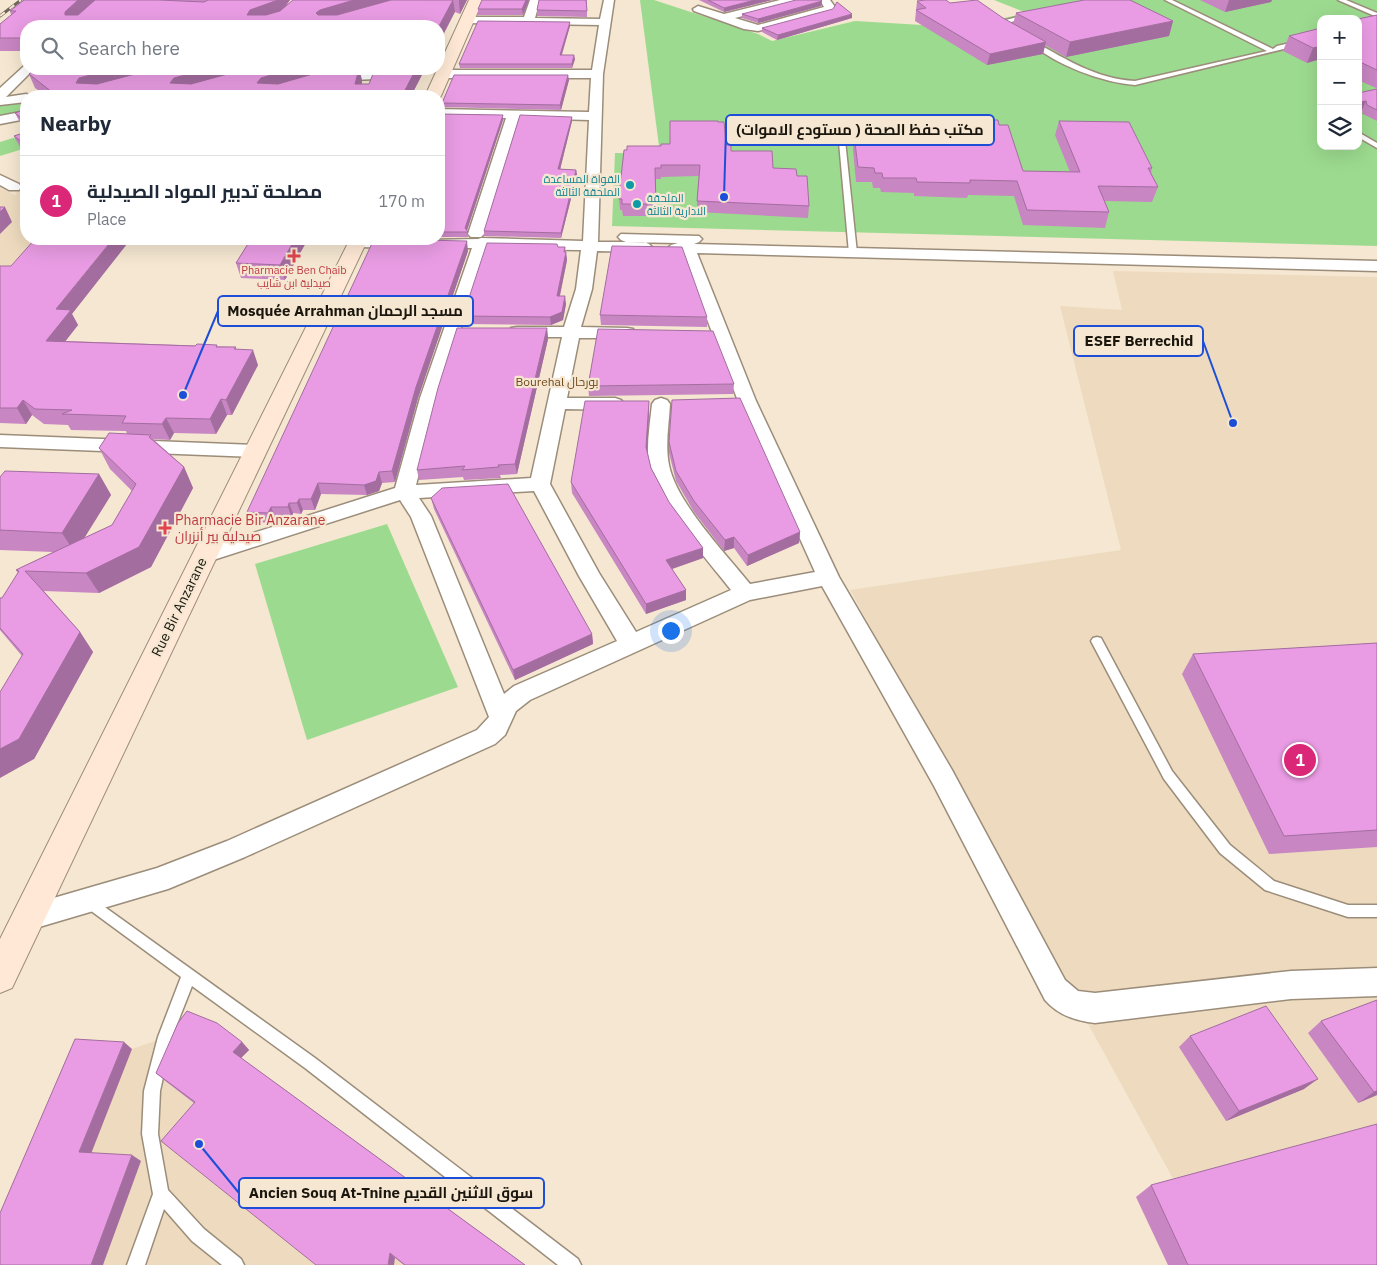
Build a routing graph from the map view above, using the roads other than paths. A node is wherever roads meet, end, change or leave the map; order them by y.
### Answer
1 (476, 0) edge
2 (535, 0) edge
3 (609, 0) edge
4 (793, 0) edge
5 (825, 0) edge
6 (1168, 0) edge
7 (1341, 0) edge
8 (703, 4) edge
9 (1033, 15) edge
10 (1377, 15) edge
11 (723, 18) junction
12 (468, 20) junction
13 (528, 21) junction
14 (606, 22) junction
15 (1019, 35) edge
16 (1317, 39) edge
17 (1028, 40) edge
18 (1273, 51) junction
19 (445, 70) edge
20 (445, 74) edge
21 (597, 74) junction
22 (21, 75) edge
23 (336, 75) edge
24 (372, 75) edge
25 (442, 75) edge
26 (15, 80) junction
27 (317, 81) edge
28 (368, 89) edge
29 (25, 90) edge
30 (435, 90) edge
31 (0, 95) edge
32 (20, 99) edge
33 (0, 101) edge
34 (445, 113) edge
35 (20, 115) edge
36 (514, 115) junction
37 (595, 116) junction
38 (0, 120) edge
39 (841, 131) dead end
40 (1362, 137) edge
41 (1377, 146) edge
42 (0, 179) edge
43 (14, 187) dead end
44 (445, 234) edge
45 (445, 239) edge
46 (478, 239) junction
47 (590, 241) junction
48 (686, 244) junction
49 (352, 245) edge
50 (853, 248) junction
51 (1030, 252) junction
52 (1377, 256) edge
53 (1377, 266) edge
54 (497, 332) edge
55 (571, 333) junction
56 (647, 333) edge
57 (556, 404) junction
58 (0, 441) edge
59 (255, 451) junction
60 (540, 484) junction
61 (404, 492) junction
62 (204, 556) junction
63 (828, 577) junction
64 (745, 593) junction
65 (1097, 642) dead end
66 (631, 644) junction
67 (501, 716) junction
68 (88, 901) junction
69 (1377, 912) edge
70 (29, 917) junction
71 (189, 975) junction
72 (0, 976) edge
73 (1377, 982) edge
74 (161, 1194) junction
75 (136, 1265) edge
76 (235, 1265) edge
77 (572, 1265) edge

1 - 12 street
2 - 13 street
3 - 14 street
4 - 11 street
5 - 11 street
6 - 18 lane
7 - 10 lane
8 - 11 street
9 - 15 lane
12 - 13 street
12 - 19 street
13 - 14 street
14 - 21 street
16 - 18 lane
17 - 18 lane
20 - 21 street
21 - 37 street
22 - 26 street
23 - 27 street
24 - 28 street
25 - 30 street
26 - 29 street
26 - 31 street
32 - 33 street
34 - 36 street
35 - 38 street
36 - 37 street
36 - 46 street
37 - 47 street
39 - 50 lane
40 - 41 lane
42 - 43 street
44 - 46 street
45 - 46 street
46 - 47 street
46 - 61 street
47 - 48 street
47 - 55 street
48 - 50 street
48 - 63 street
49 - 59 street, Rue Bir Anzarane
50 - 51 street
51 - 52 street
51 - 53 street
54 - 55 street
55 - 56 street
55 - 57 street
57 - 60 street
57 - 64 street
58 - 59 street
59 - 62 street, Rue Bir Anzarane
60 - 61 street
60 - 66 street
61 - 62 street
61 - 67 street
62 - 70 street, Rue Bir Anzarane
63 - 64 street
63 - 73 street
64 - 66 street
65 - 69 lane
66 - 67 street
67 - 68 street
68 - 70 street
68 - 71 lane
70 - 72 street, Rue Bir Anzarane
71 - 74 lane
71 - 77 lane
74 - 75 lane
74 - 76 lane

